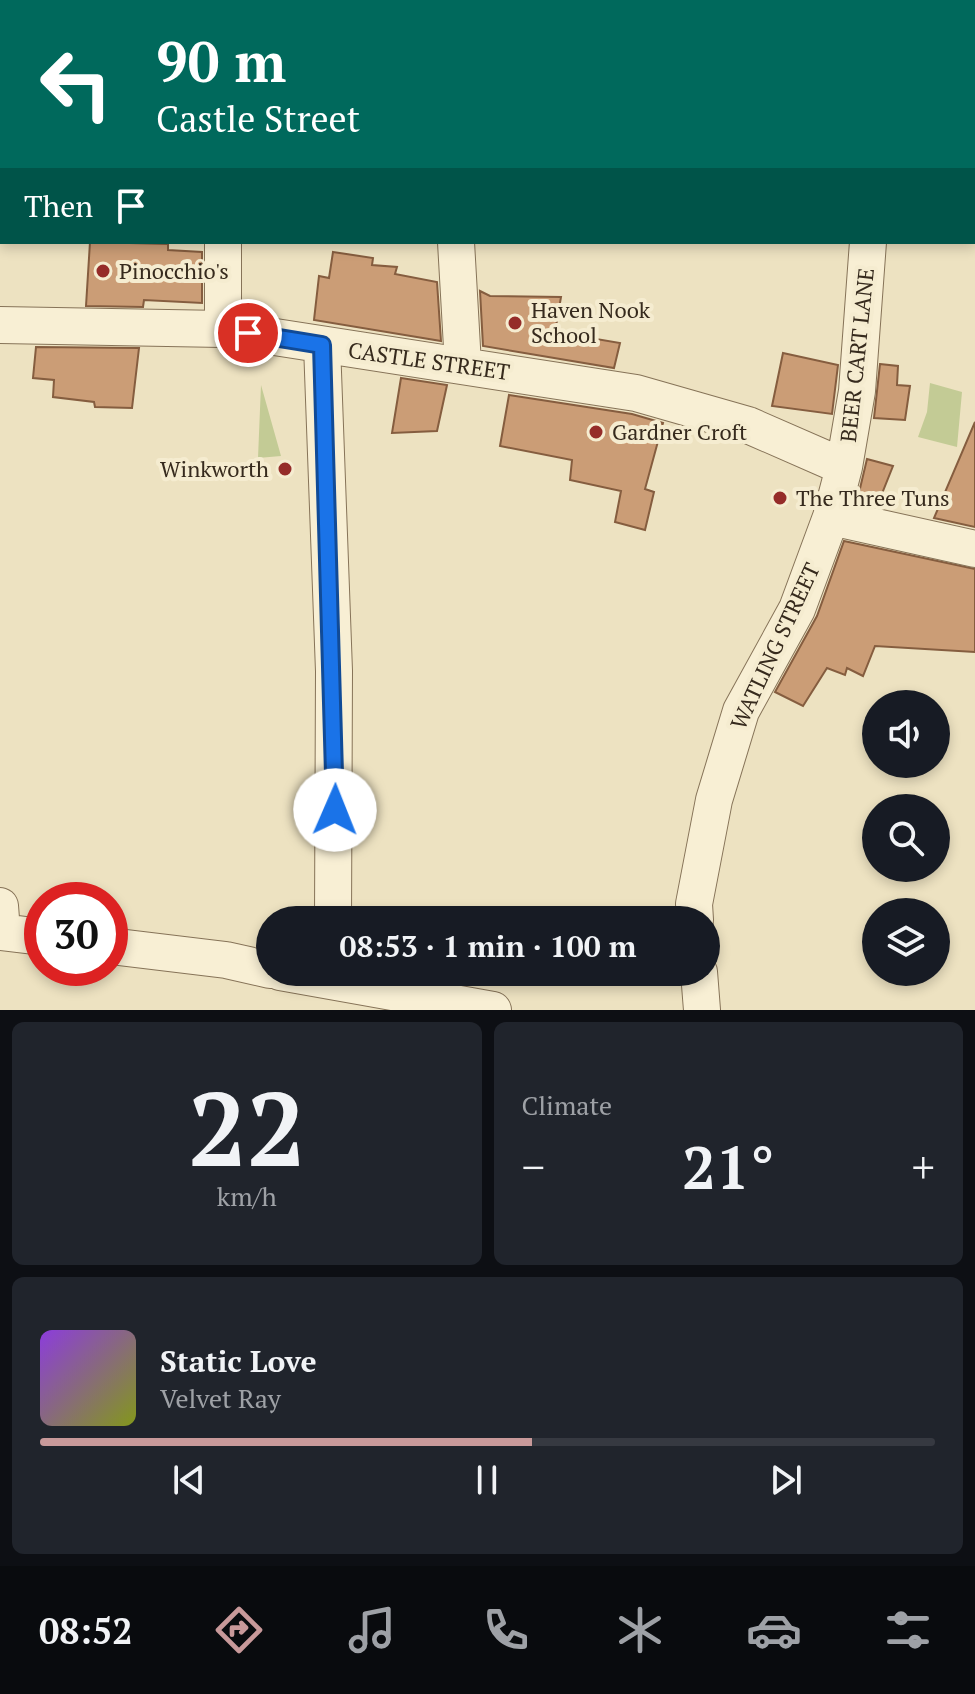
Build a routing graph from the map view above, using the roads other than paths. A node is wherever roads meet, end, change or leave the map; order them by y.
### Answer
1 (223, 244) edge
2 (456, 244) edge
3 (868, 244) edge
4 (0, 325) edge
5 (223, 329) junction
6 (322, 345) junction
7 (463, 365) junction
8 (844, 467) junction
9 (831, 517) junction
10 (975, 549) edge
11 (333, 906) edge
12 (694, 906) edge
13 (1, 919) edge
14 (24, 929) edge
15 (128, 948) edge
16 (256, 967) edge
17 (372, 986) edge
18 (700, 986) edge
19 (493, 1010) edge
20 (702, 1010) edge

1 - 5 street
2 - 7 street
3 - 8 street, BEER CART LANE
4 - 5 street, CASTLE STREET
5 - 6 street, CASTLE STREET
6 - 7 street, CASTLE STREET
6 - 11 street
7 - 8 street, CASTLE STREET
8 - 9 street, WATLING STREET
9 - 10 street
9 - 12 street, WATLING STREET
13 - 14 street
15 - 16 street
17 - 19 street
18 - 20 street

